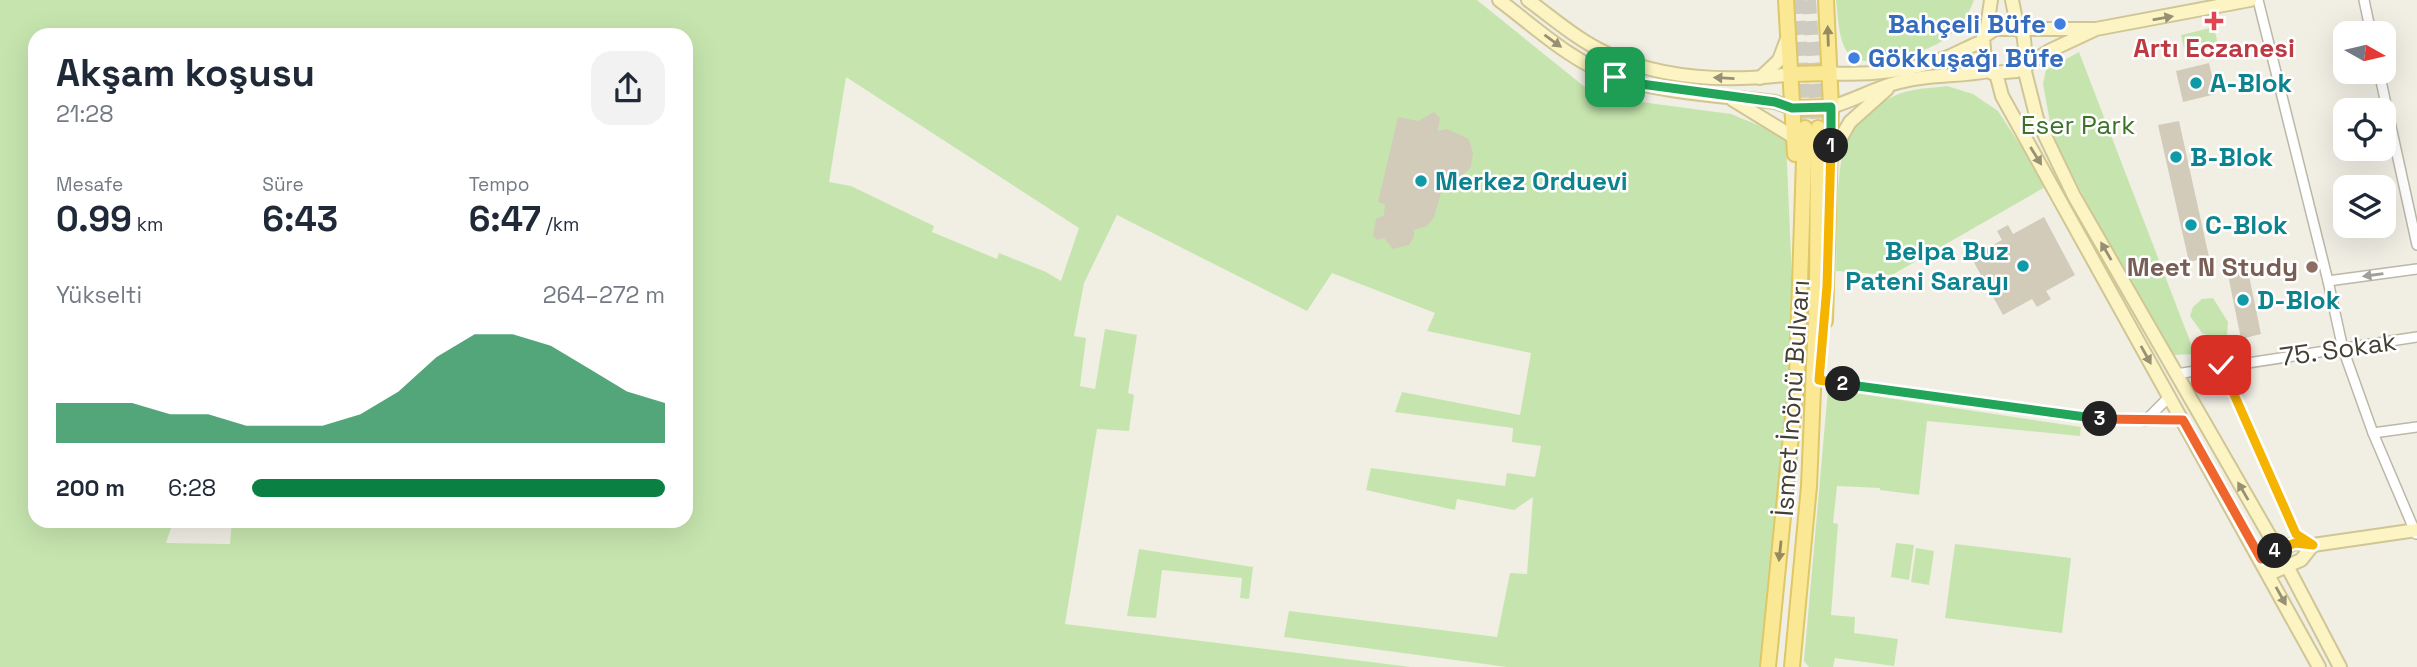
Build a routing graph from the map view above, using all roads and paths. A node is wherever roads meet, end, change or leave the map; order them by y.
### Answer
1 (1499, 0) edge
2 (1528, 0) edge
3 (1786, 0) edge
4 (1826, 0) edge
5 (1991, 0) edge
6 (2012, 0) edge
7 (2250, 0) edge
8 (2258, 0) edge
9 (2364, 0) edge
10 (2368, 21) edge
11 (2096, 29) junction
12 (2020, 30) junction
13 (1788, 36) junction
14 (1984, 38) junction
15 (2026, 67) junction
16 (1993, 72) junction
17 (1829, 73) junction
18 (1791, 74) junction
19 (1760, 78) junction
20 (1892, 84) junction
21 (2382, 84) edge
22 (1727, 96) junction
23 (1831, 107) junction
24 (1792, 108) junction
25 (1806, 131) junction
26 (1831, 155) junction
27 (2417, 245) edge
28 (2417, 269) edge
29 (2328, 281) junction
30 (2417, 337) edge
31 (2343, 349) junction
32 (2221, 365) junction
33 (2176, 374) junction
34 (1819, 380) junction
35 (2170, 396) junction
36 (2183, 420) junction
37 (2145, 421) junction
38 (2417, 427) edge
39 (2373, 433) junction
40 (1809, 486) junction
41 (2416, 532) edge
42 (2313, 545) junction
43 (2277, 550) junction
44 (2261, 559) junction
45 (2287, 566) junction
46 (2269, 574) junction
47 (1768, 667) edge
48 (1791, 667) edge
49 (2319, 667) edge
50 (2340, 667) edge

1 -> 22 main road
19 -> 2 main road
3 - 13 main road
17 -> 4 main road
5 - 14 main road
6 - 12 main road
11 -> 7 main road
8 - 29 street
9 - 10 street
11 - 12 main road
11 - 15 main road
12 - 14 main road
12 - 15 main road
13 - 18 main road
13 - 19 main road
14 - 16 main road
14 - 17 main road
15 - 16 main road
33 -> 15 main road
16 - 20 main road
16 -> 35 main road
17 - 18 main road
17 - 23 main road
18 - 19 main road
18 - 24 main road
20 - 23 main road
20 - 26 main road
21 - 27 street
22 - 24 main road
22 - 25 main road
23 - 24 main road
23 - 26 main road
24 - 25 main road
25 - 40 main road, İsmet İnönü Bulvarı
25 -> 47 main road, İsmet İnönü Bulvarı
26 - 34 main road
28 -> 29 street
29 - 31 street
30 - 31 street, 75. Sokak
31 - 32 street, 75. Sokak
31 - 39 street
32 - 33 street, 75. Sokak
32 - 42 street
43 -> 33 main road
34 - 37 street
34 - 40 main road
35 - 36 main road
35 - 37 street
36 - 37 street
36 - 44 main road
38 - 39 street
39 - 41 street
40 - 48 main road, İsmet İnönü Bulvarı
41 - 42 main road
42 - 43 main road
42 - 45 main road
43 - 44 main road
43 - 45 main road
44 - 46 main road
45 - 46 main road
45 - 50 main road
46 -> 49 main road

